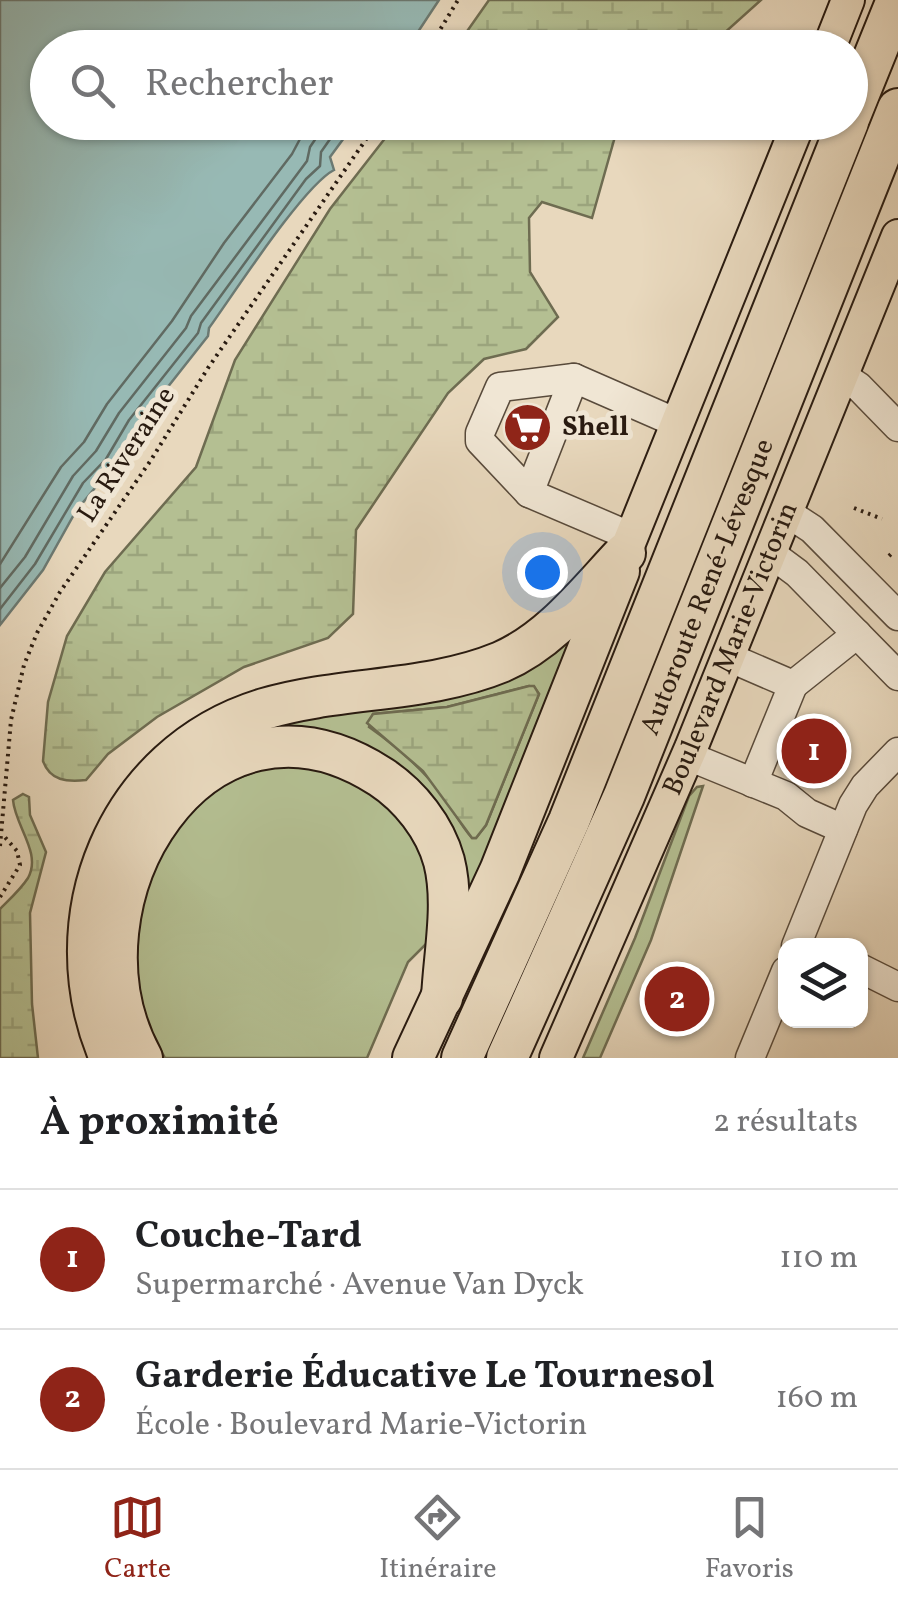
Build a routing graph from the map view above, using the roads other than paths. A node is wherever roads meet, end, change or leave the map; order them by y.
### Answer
1 (848, 0) edge
2 (897, 0) edge
3 (836, 30) edge
4 (868, 72) edge
5 (898, 110) edge
6 (792, 140) edge
7 (841, 140) edge
8 (898, 236) edge
9 (841, 375) junction
10 (574, 378) junction
11 (677, 423) junction
12 (898, 427) edge
13 (528, 493) junction
14 (786, 512) junction
15 (628, 545) junction
16 (770, 554) junction
17 (898, 616) edge
18 (858, 634) junction
19 (728, 657) junction
20 (898, 676) edge
21 (793, 685) junction
22 (898, 752) edge
23 (688, 756) junction
24 (753, 783) junction
25 (844, 829) junction
26 (802, 938) edge
27 (868, 972) edge
28 (898, 986) edge
29 (778, 990) edge
30 (442, 998) junction
31 (110, 1058) edge
32 (142, 1058) edge
33 (413, 1058) edge
34 (462, 1058) edge
35 (508, 1058) edge
36 (556, 1058) edge
37 (750, 1058) edge

1 - 3 main road
2 - 4 highway, Autoroute René-Lévesque
5 - 35 highway, Autoroute René-Lévesque
6 - 11 main road
7 - 34 highway, Autoroute René-Lévesque
8 - 9 main road, Boulevard Marie-Victorin
9 - 12 street
9 - 14 main road, Boulevard Marie-Victorin
10 - 11 street
10 - 13 street
10 - 13 street
11 - 15 main road
13 - 15 street
14 - 16 main road, Boulevard Marie-Victorin
14 - 17 street
15 - 30 highway
15 - 31 highway
16 - 18 street
16 - 19 main road, Boulevard Marie-Victorin
18 - 20 street
18 - 21 street
19 - 21 street
19 - 23 main road, Boulevard Marie-Victorin
21 - 24 street
22 - 25 street
23 - 24 street
23 - 36 main road, Boulevard Marie-Victorin
24 - 25 street
25 - 26 street
27 - 28 street
29 - 37 street
30 - 32 highway
30 - 33 highway

